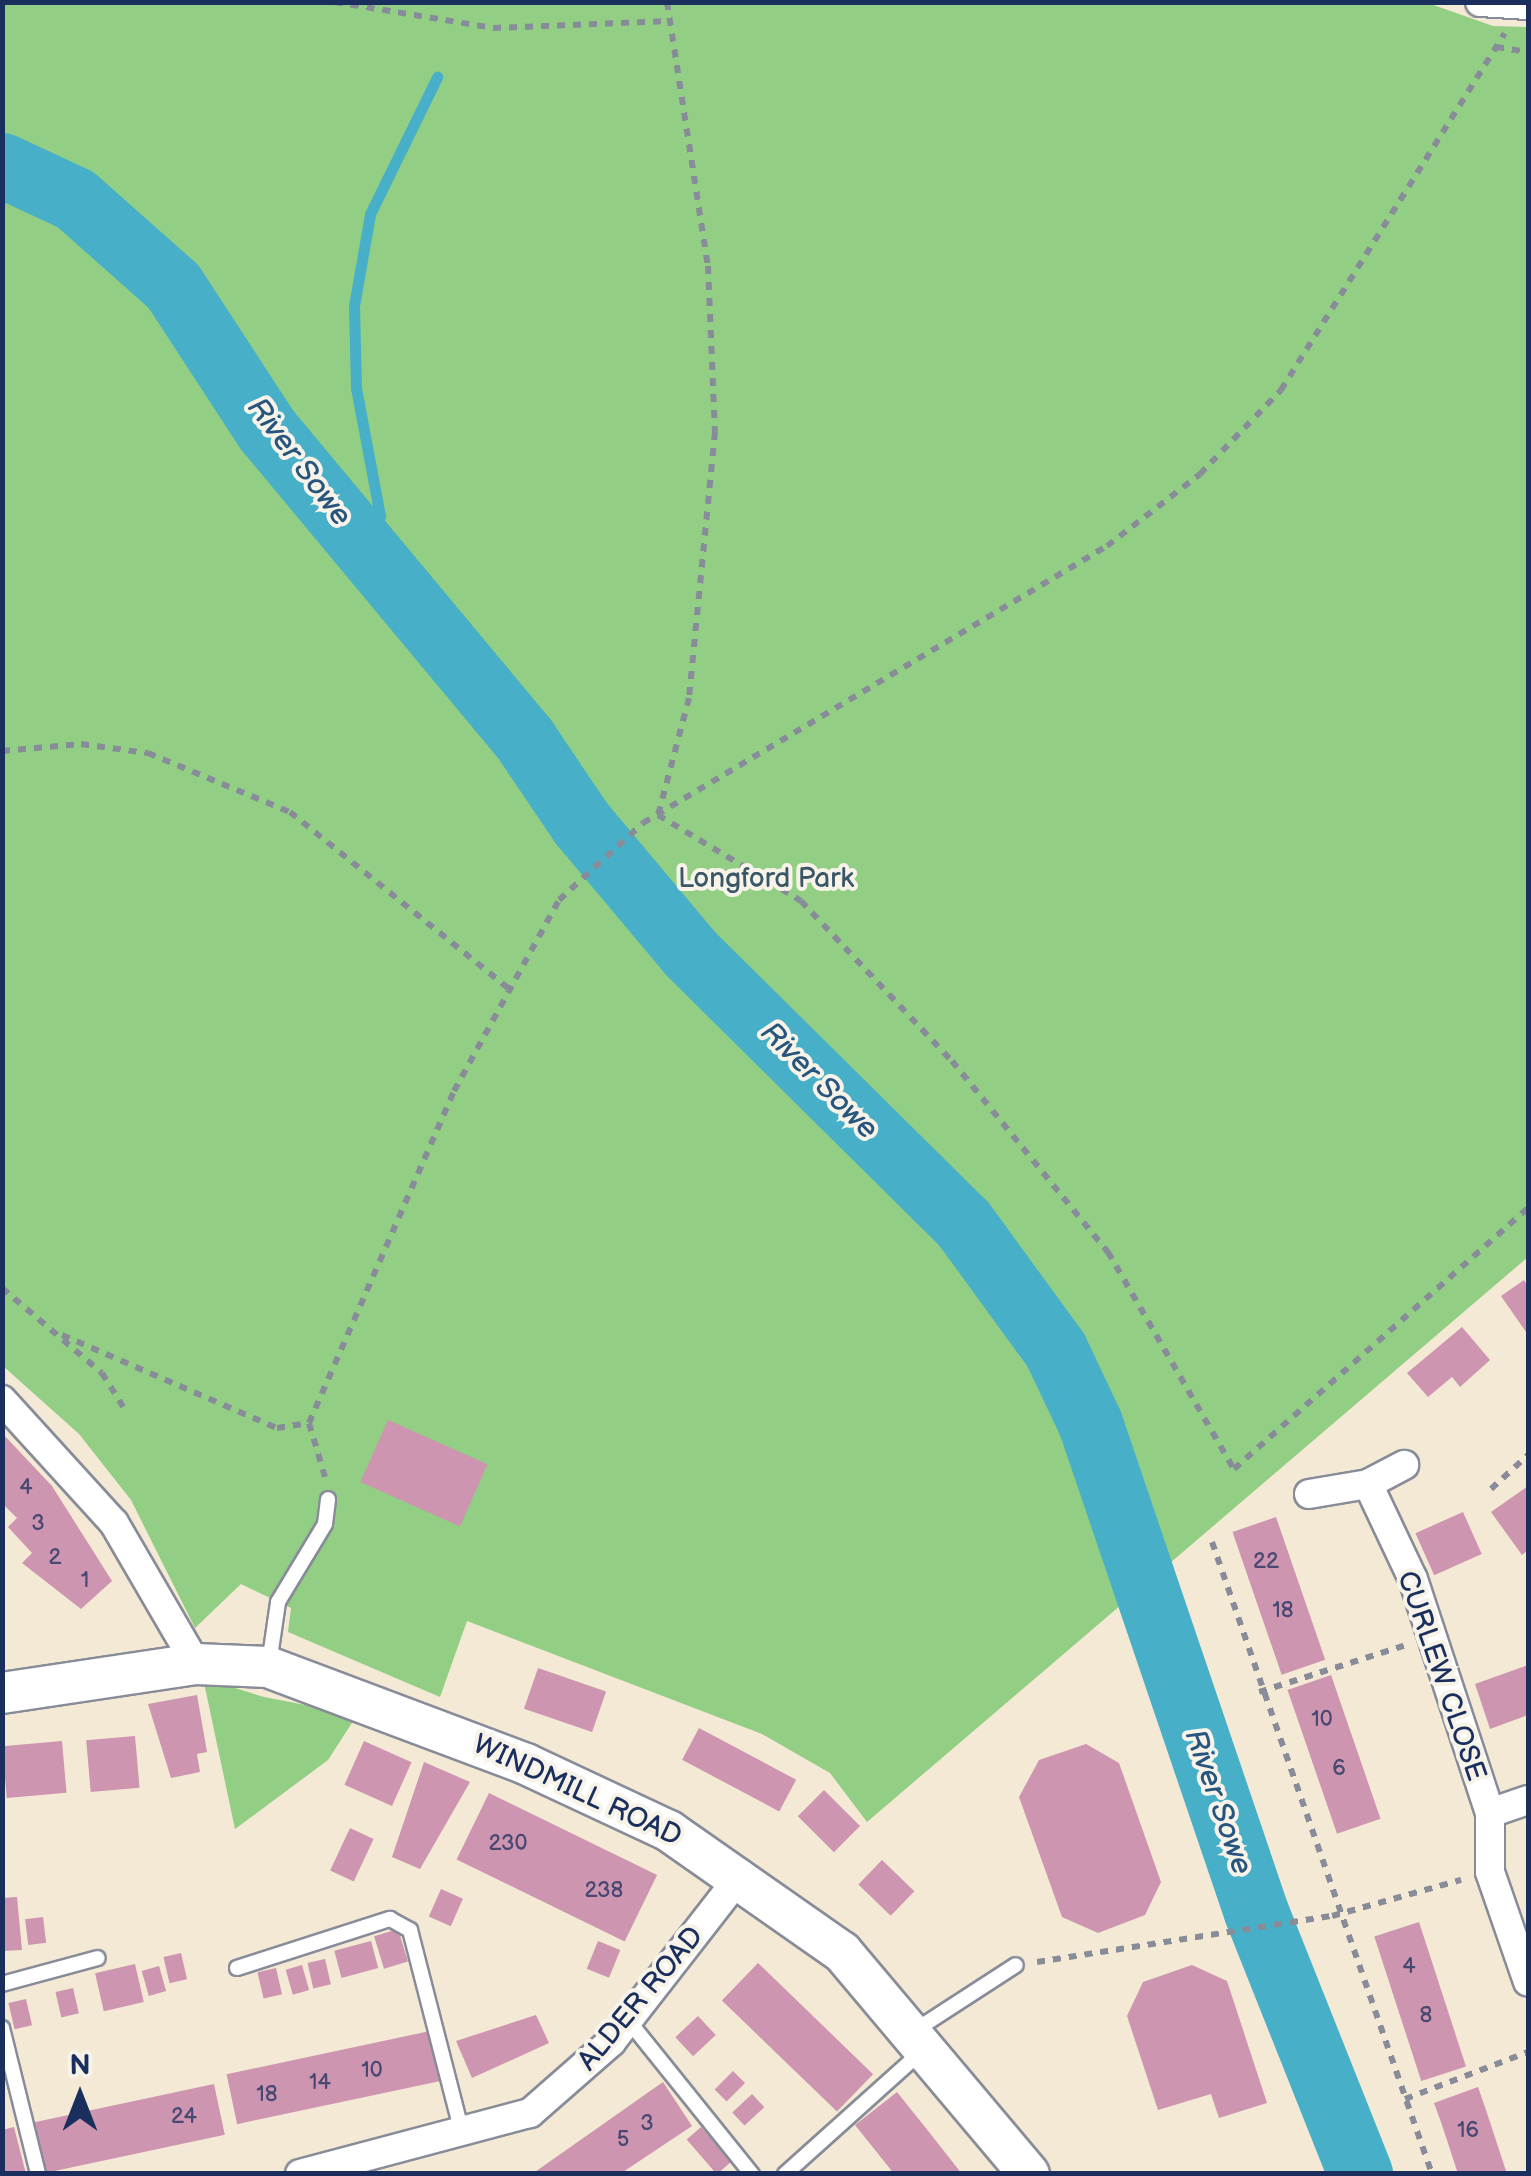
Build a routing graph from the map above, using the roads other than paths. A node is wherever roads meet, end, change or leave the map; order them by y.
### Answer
1 (1480, 2) edge
2 (1522, 7) edge
3 (2, 1400) edge
4 (1404, 1464) dead end
5 (1368, 1484) junction
6 (1310, 1494) dead end
7 (328, 1499) road end
8 (196, 1664) junction
9 (268, 1667) junction
10 (2, 1693) edge
11 (1528, 1800) edge
12 (1490, 1813) junction
13 (741, 1876) junction
14 (98, 1958) dead end
15 (1016, 1966) road end
16 (237, 1968) dead end
17 (1528, 1982) edge
18 (2, 1984) edge
19 (628, 2020) junction
20 (2, 2028) edge
21 (920, 2038) junction
22 (462, 2134) junction
23 (38, 2174) edge
24 (300, 2174) edge
25 (752, 2174) edge
26 (784, 2174) edge
27 (1029, 2174) edge

1 - 2 street
3 - 8 street
4 - 5 street
5 - 6 street
5 - 12 street, CURLEW CLOSE
7 - 9 lane
8 - 9 street, WINDMILL ROAD
8 - 10 street, WINDMILL ROAD
9 - 13 street, WINDMILL ROAD
11 - 12 street
12 - 17 street, CURLEW CLOSE
13 - 19 street, ALDER ROAD
13 - 21 street, WINDMILL ROAD
14 - 18 lane
15 - 21 lane
16 - 22 lane
19 - 22 street, ALDER ROAD
19 - 25 lane
20 - 23 lane
21 - 26 lane
21 - 27 street, WINDMILL ROAD
22 - 24 street, ALDER ROAD

